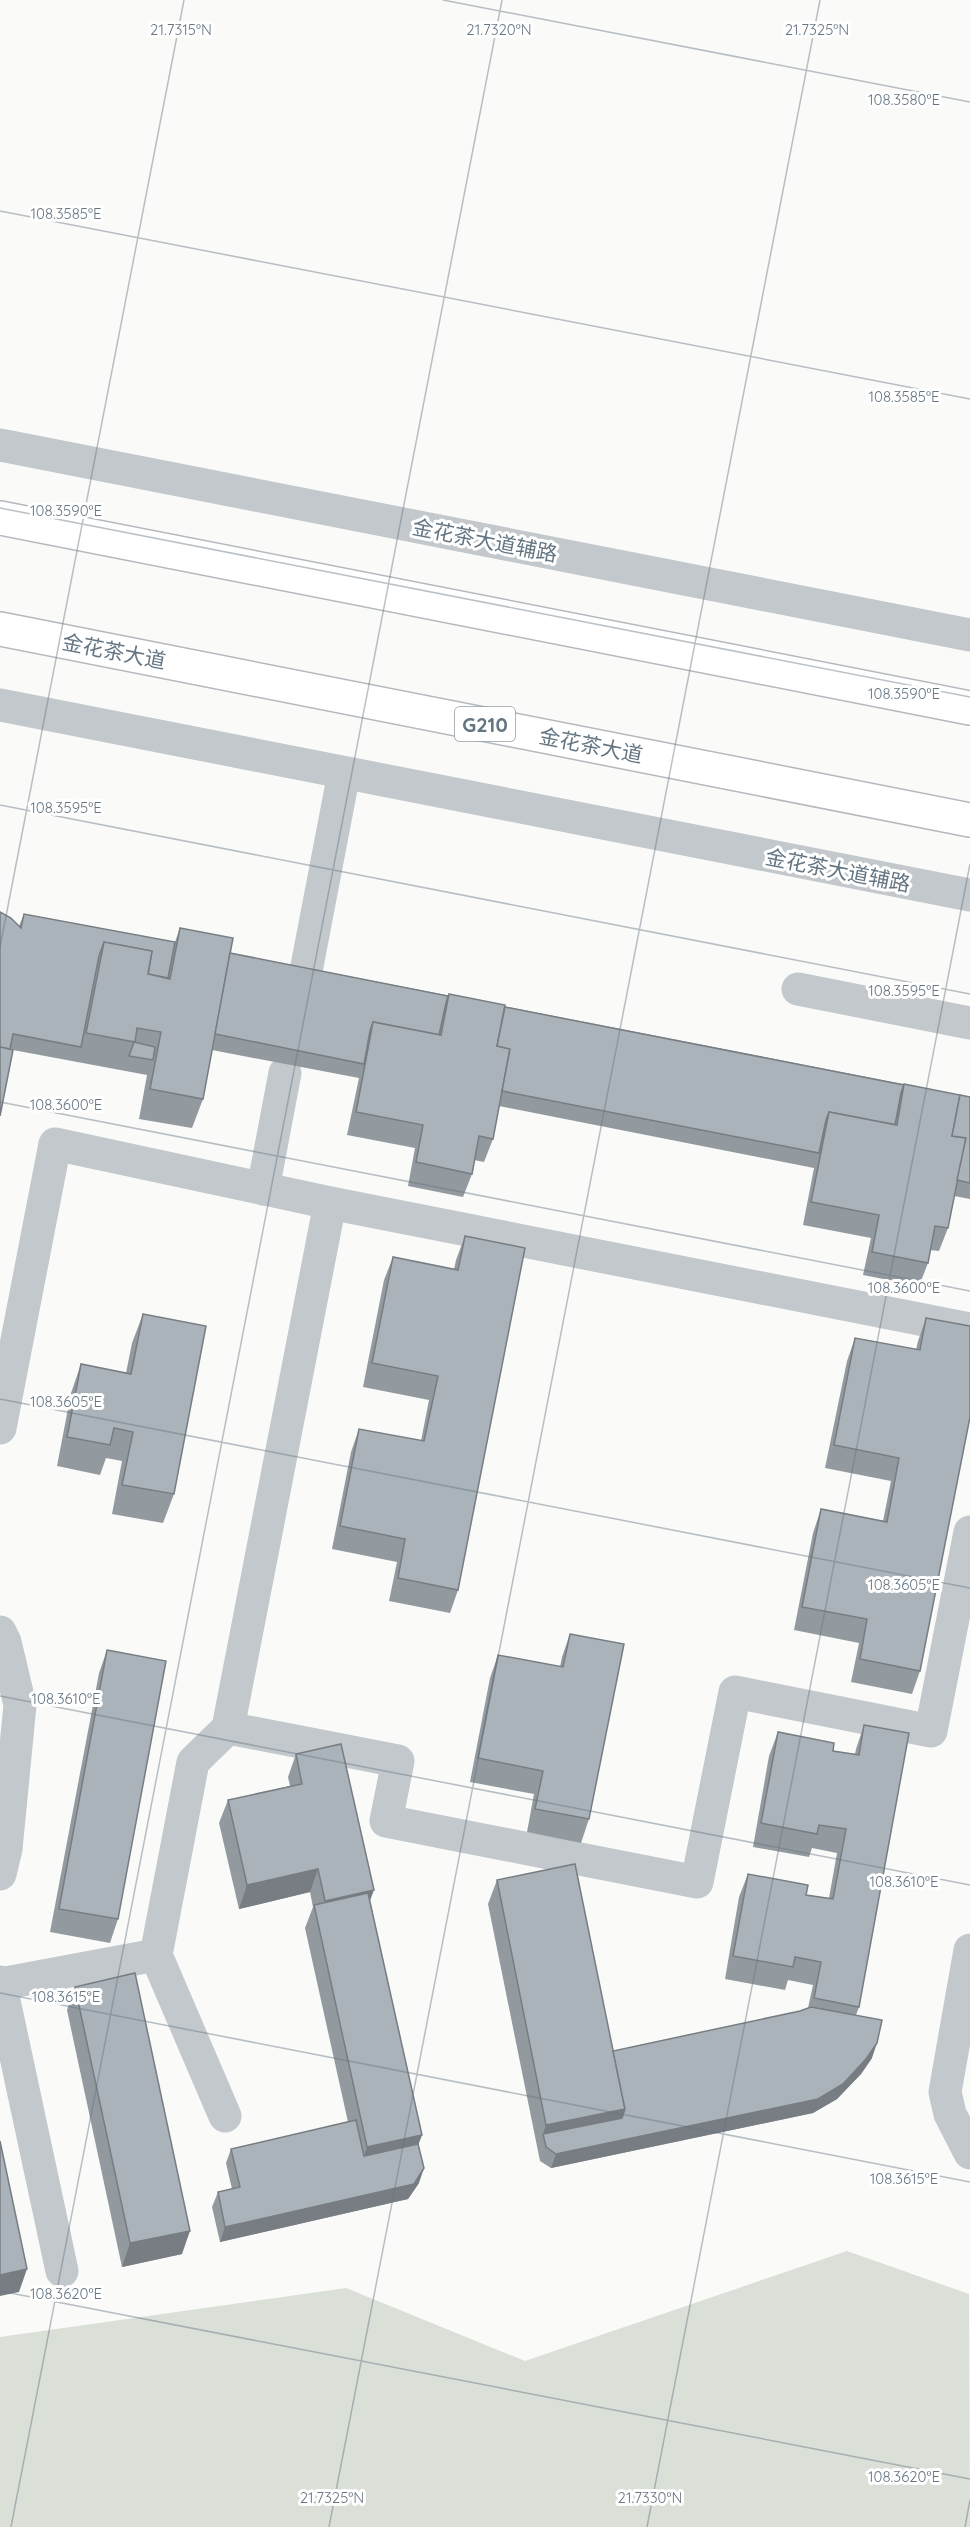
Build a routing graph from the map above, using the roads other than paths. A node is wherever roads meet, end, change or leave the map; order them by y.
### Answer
1 (0, 445) edge
2 (0, 518) edge
3 (0, 629) edge
4 (970, 635) edge
5 (0, 705) edge
6 (970, 708) edge
7 (344, 773) junction
8 (970, 820) edge
9 (970, 896) edge
10 (307, 966) edge
11 (798, 989) dead end
12 (970, 1023) edge
13 (285, 1073) edge
14 (262, 1190) junction
15 (330, 1203) junction
16 (970, 1329) edge
17 (0, 1428) edge
18 (970, 1532) edge
19 (0, 1632) edge
20 (228, 1728) junction
21 (0, 1874) edge
22 (970, 1950) edge
23 (156, 1955) junction
24 (1, 1983) edge
25 (225, 2116) dead end
26 (970, 2152) edge
27 (62, 2271) dead end

1 - 4 street, 金花茶大道辅路
2 - 6 highway
3 - 8 highway, 金花茶大道 / G210
5 - 7 street, 金花茶大道辅路
7 - 9 street, 金花茶大道辅路
7 - 10 street
11 - 12 street
13 - 14 street
14 - 15 street
14 - 17 street
15 - 16 street
15 - 20 street
18 - 20 street
19 - 21 street
20 - 23 street
22 - 26 street
23 - 24 street
23 - 25 street
24 - 27 street

